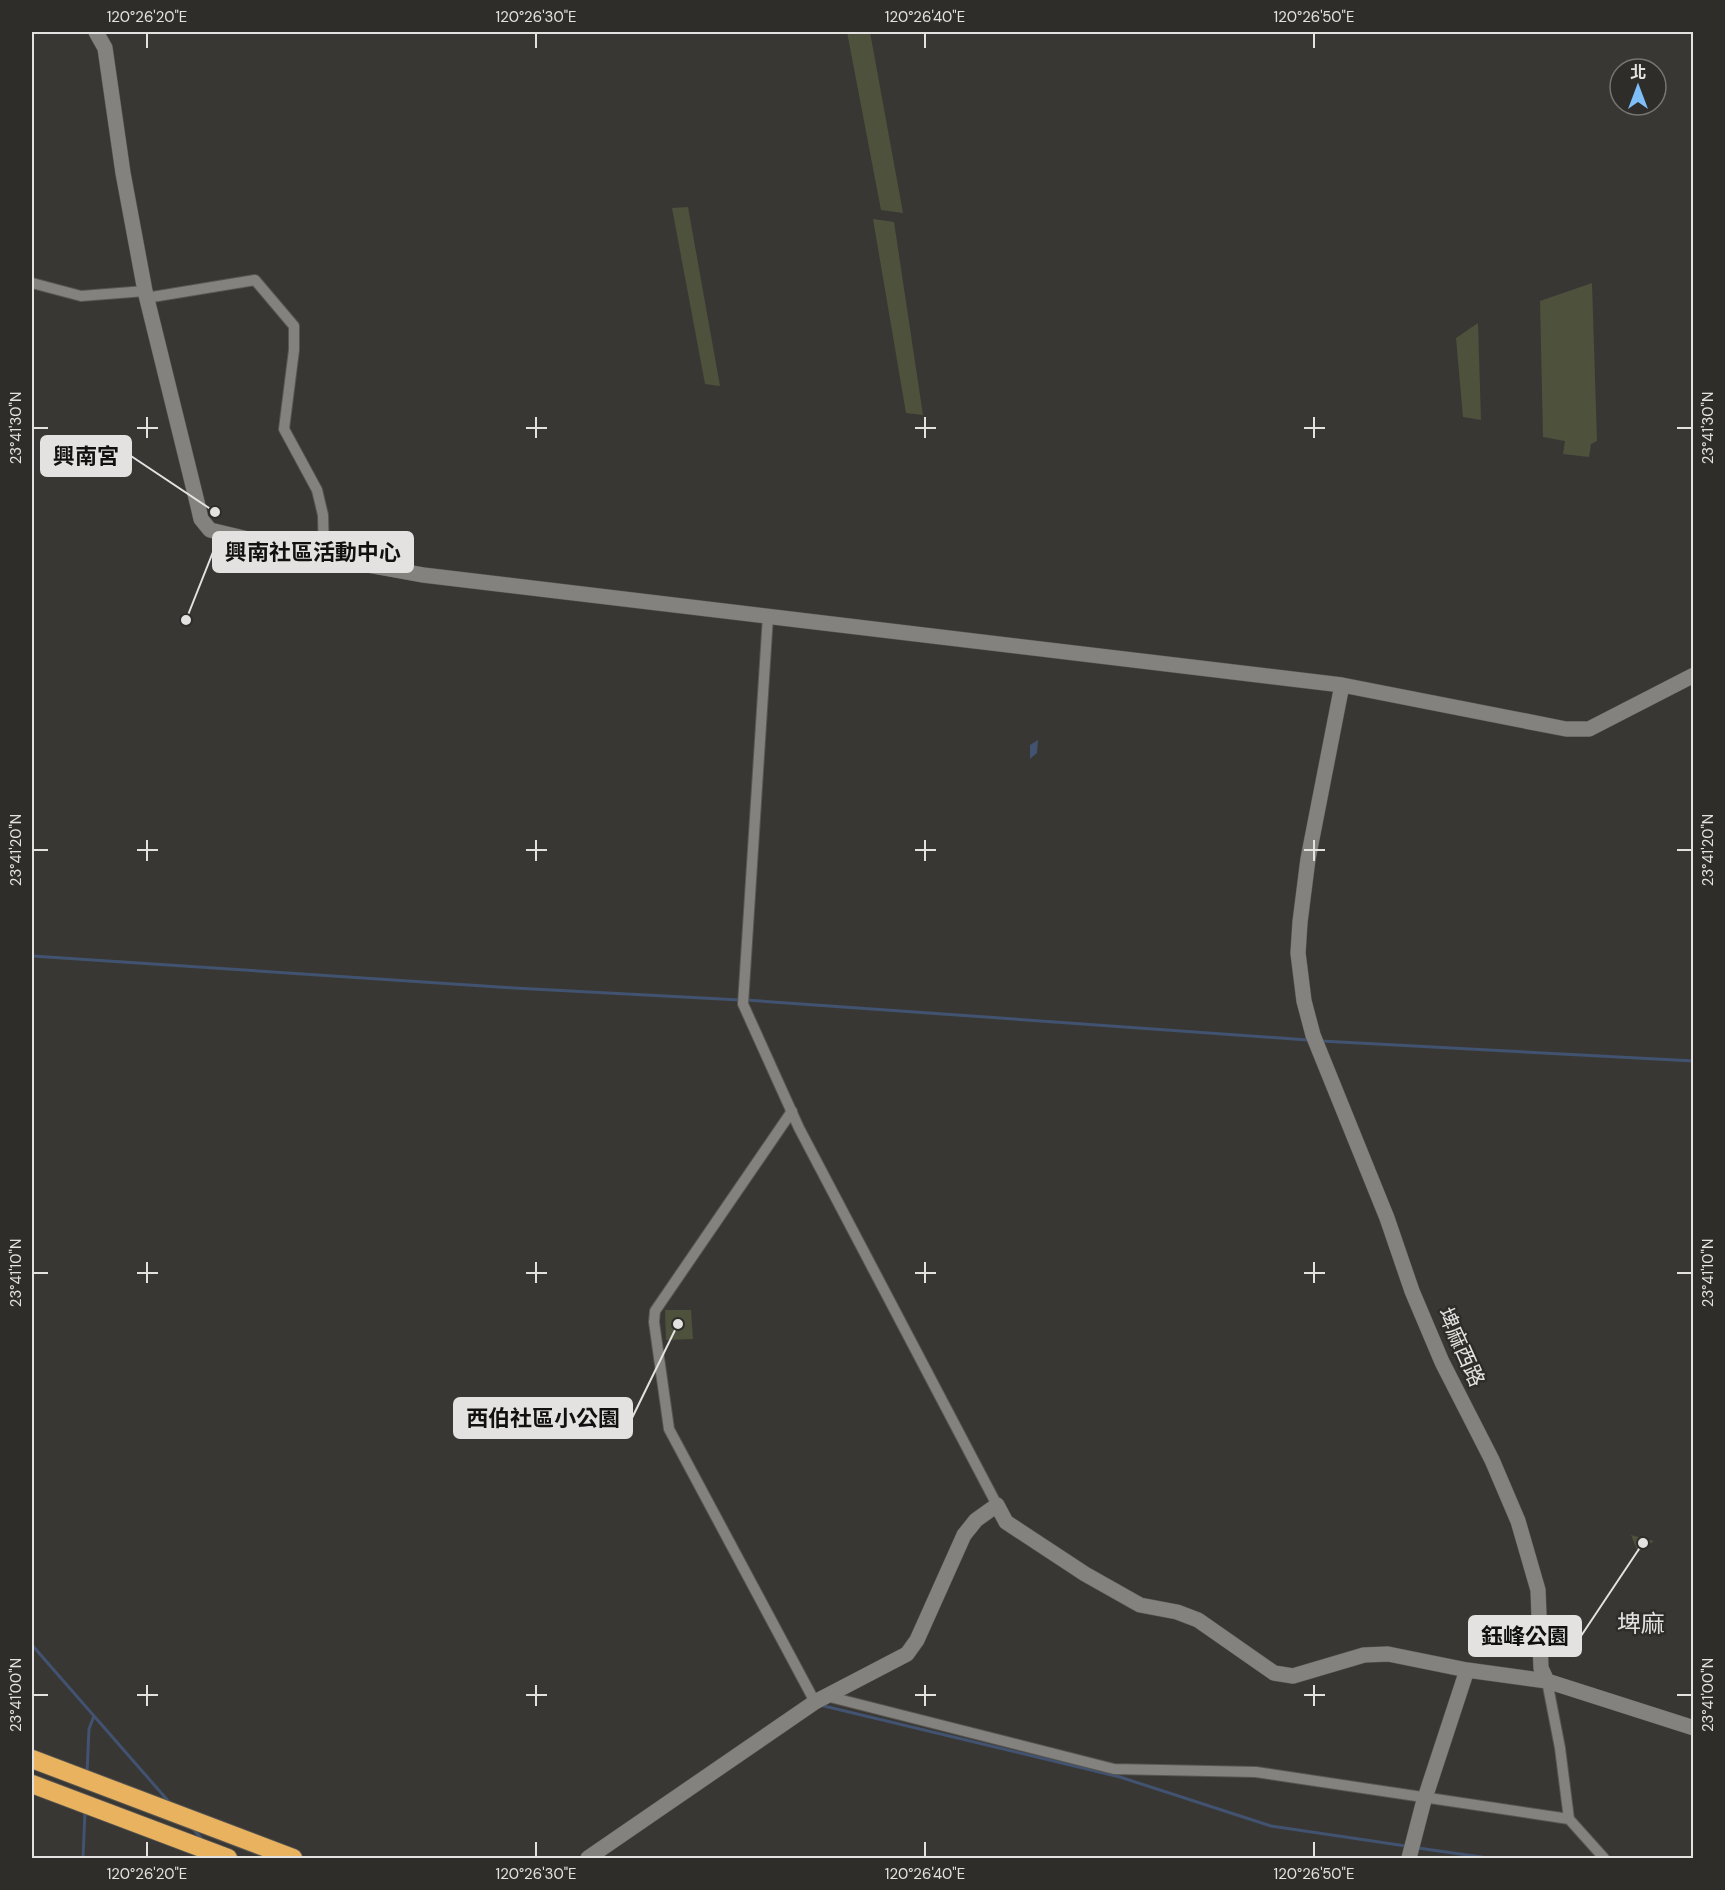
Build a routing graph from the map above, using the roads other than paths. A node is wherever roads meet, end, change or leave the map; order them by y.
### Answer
1 (96, 32) edge
2 (102, 32) edge
3 (105, 48) junction
4 (32, 283) edge
5 (146, 294) junction
6 (324, 557) junction
7 (768, 616) junction
8 (1694, 675) edge
9 (1342, 685) junction
10 (792, 1111) junction
11 (997, 1505) junction
12 (1467, 1670) junction
13 (1547, 1681) junction
14 (821, 1699) junction
15 (1694, 1728) edge
16 (32, 1759) edge
17 (32, 1784) edge
18 (1426, 1797) junction
19 (1569, 1820) junction
20 (228, 1858) edge
21 (293, 1858) edge
22 (588, 1858) edge
23 (1409, 1858) edge
24 (1605, 1858) edge

1 - 3 street
2 - 3 street
3 - 5 street
4 - 5 street
5 - 6 street
5 - 6 street
6 - 7 street
7 - 9 street
7 - 10 street
8 - 9 street
9 - 13 street, 埤麻西路
10 - 11 street
10 - 14 street
11 - 12 street
11 - 14 street
12 - 13 street
12 - 18 street
13 - 15 street
13 - 19 street
14 - 18 street
14 - 22 street
16 - 21 highway
17 - 20 highway
18 - 19 street
18 - 23 street
19 - 24 street

